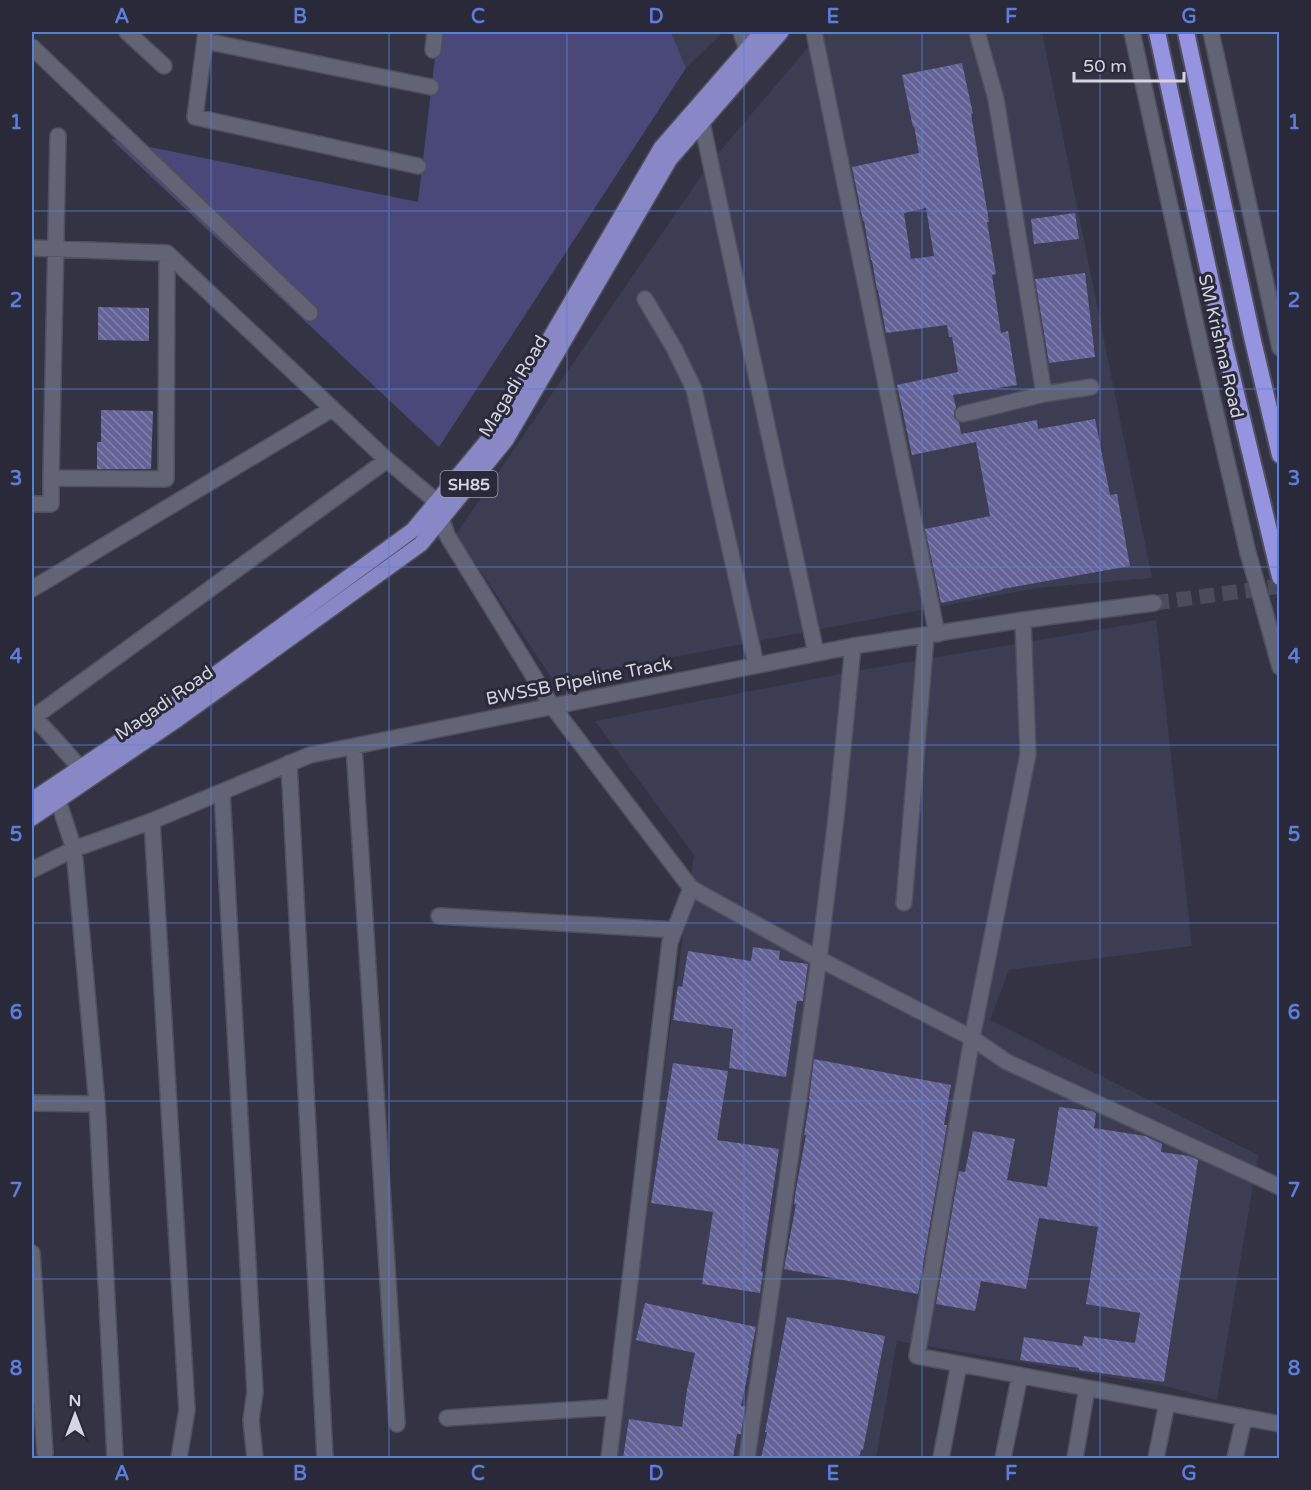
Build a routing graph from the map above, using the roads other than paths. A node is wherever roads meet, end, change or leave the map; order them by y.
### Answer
1 (127, 32) edge
2 (435, 32) edge
3 (741, 32) edge
4 (762, 32) edge
5 (781, 32) edge
6 (814, 32) edge
7 (977, 32) edge
8 (1132, 32) edge
9 (1157, 32) edge
10 (1186, 32) edge
11 (1211, 32) edge
12 (205, 36) edge
13 (32, 46) edge
14 (433, 50) dead end
15 (747, 50) junction
16 (164, 66) dead end
17 (431, 87) dead end
18 (702, 123) junction
19 (58, 136) dead end
20 (418, 166) dead end
21 (32, 248) edge
22 (56, 249) junction
23 (167, 253) junction
24 (645, 299) dead end
25 (310, 313) dead end
26 (1280, 348) edge
27 (1091, 387) dead end
28 (1044, 394) junction
29 (332, 409) junction
30 (963, 414) dead end
31 (1280, 455) edge
32 (387, 460) junction
33 (51, 478) junction
34 (436, 502) junction
35 (32, 504) edge
36 (441, 517) junction
37 (1280, 577) edge
38 (32, 589) edge
39 (1154, 603) tunnel mouth
40 (1023, 620) junction
41 (931, 635) junction
42 (853, 646) junction
43 (816, 653) junction
44 (756, 665) junction
45 (1280, 667) edge
46 (552, 706) junction
47 (33, 716) edge
48 (354, 746) junction
49 (289, 763) junction
50 (84, 772) junction
51 (222, 792) junction
52 (55, 793) junction
53 (32, 800) edge
54 (32, 818) edge
55 (152, 821) junction
56 (74, 849) junction
57 (32, 870) edge
58 (691, 888) junction
59 (904, 903) dead end
60 (439, 916) dead end
61 (675, 930) junction
62 (819, 959) junction
63 (972, 1038) junction
64 (32, 1103) edge
65 (97, 1104) junction
66 (1280, 1187) edge
67 (32, 1252) edge
68 (959, 1364) junction
69 (1020, 1375) junction
70 (1087, 1388) junction
71 (1167, 1403) junction
72 (615, 1407) junction
73 (447, 1418) dead end
74 (1244, 1418) junction
75 (397, 1424) dead end
76 (1280, 1424) edge
77 (45, 1453) dead end
78 (115, 1458) edge
79 (179, 1458) edge
80 (255, 1458) edge
81 (325, 1458) edge
82 (609, 1458) edge
83 (747, 1458) edge
84 (941, 1458) edge
85 (1003, 1458) edge
86 (1075, 1458) edge
87 (1156, 1458) edge
88 (1235, 1458) edge

1 - 16 street
2 - 14 street
3 - 15 street
4 - 15 main road, Magadi Road / SH85
5 - 18 main road, Magadi Road / SH85
6 - 41 street
7 - 28 street
8 - 45 street, SM Krishna Road, bridge
9 - 37 highway, SM Krishna Road
10 - 31 highway, SM Krishna Road
11 - 26 street
12 - 17 street
12 - 20 street
13 - 25 street
15 - 34 main road, Magadi Road / SH85
18 - 36 main road, Magadi Road / SH85
18 - 43 street
19 - 22 street
21 - 22 street
22 - 23 street
22 - 33 street
23 - 29 street
23 - 33 street
24 - 44 street
27 - 28 street
28 - 30 street
29 - 32 street
29 - 38 street
32 - 34 street
32 - 47 street
33 - 35 street
34 - 36 street
34 - 50 main road, Magadi Road / SH85
36 - 46 street
36 - 50 main road, Magadi Road / SH85
39 - 40 street, BWSSB Pipeline Track
40 - 41 street, BWSSB Pipeline Track
40 - 63 street
41 - 42 street, BWSSB Pipeline Track
41 - 59 street
42 - 43 street, BWSSB Pipeline Track
42 - 62 street
43 - 44 street, BWSSB Pipeline Track
44 - 46 street, BWSSB Pipeline Track
46 - 48 street, BWSSB Pipeline Track
46 - 58 street
47 - 50 street
48 - 49 street, BWSSB Pipeline Track
48 - 75 street
49 - 51 street, BWSSB Pipeline Track
49 - 81 street
50 - 52 main road, Magadi Road / SH85
51 - 55 street, BWSSB Pipeline Track
51 - 80 street
52 - 53 main road, Magadi Road / SH85
52 - 54 main road, Magadi Road / SH85
52 - 56 street
55 - 56 street, BWSSB Pipeline Track
55 - 79 street
56 - 57 street, BWSSB Pipeline Track
56 - 65 street
58 - 61 street
58 - 62 street
60 - 61 street
61 - 72 street
62 - 63 street
62 - 83 street
63 - 66 street
63 - 68 street
64 - 65 street
65 - 78 street
67 - 77 street
68 - 69 street
68 - 84 street
69 - 70 street
69 - 85 street
70 - 71 street
70 - 86 street
71 - 74 street
71 - 87 street
72 - 73 street
72 - 82 street
74 - 76 street
74 - 88 street

